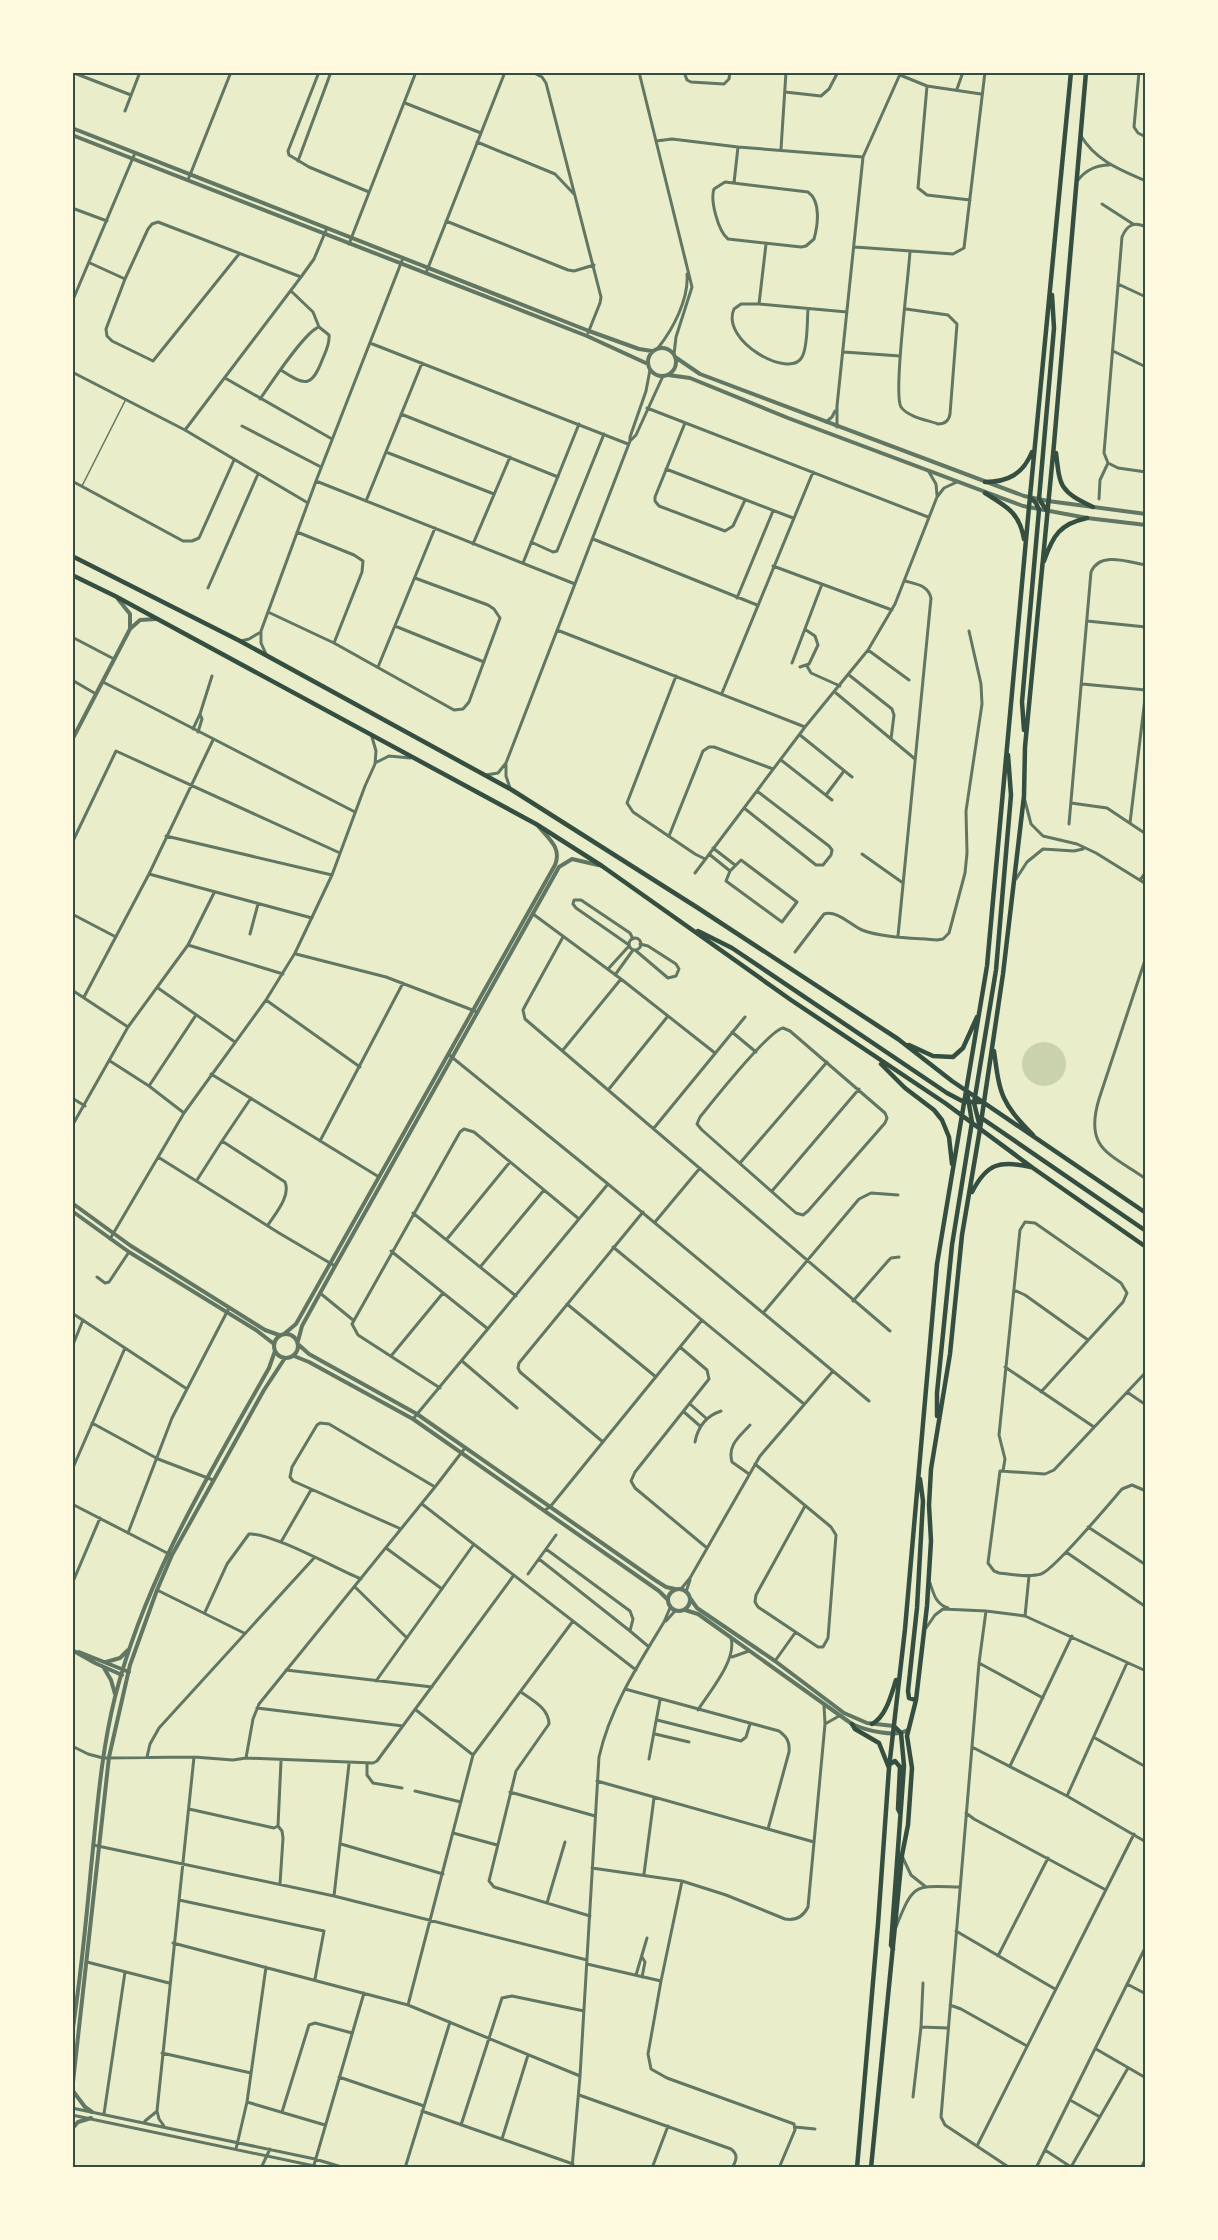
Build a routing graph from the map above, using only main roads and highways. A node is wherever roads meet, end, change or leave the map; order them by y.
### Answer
1 (1086, 72) edge
2 (1071, 73) edge
3 (1052, 279) junction
4 (1035, 444) junction
5 (1054, 444) junction
6 (985, 482) road end
7 (985, 493) road end
8 (1030, 497) junction
9 (1093, 507) road end
10 (1047, 511) junction
11 (1087, 518) road end
12 (1025, 547) junction
13 (72, 556) edge
14 (1041, 569) junction
15 (72, 575) edge
16 (1007, 740) junction
17 (1025, 747) junction
18 (687, 926) junction
19 (980, 1012) junction
20 (898, 1039) junction
21 (993, 1044) junction
22 (875, 1057) junction
23 (966, 1089) junction
24 (975, 1096) junction
25 (984, 1102) junction
26 (969, 1103) junction
27 (974, 1114) junction
28 (962, 1115) junction
29 (982, 1118) junction
30 (972, 1122) junction
31 (980, 1129) junction
32 (1041, 1143) junction
33 (1033, 1168) junction
34 (952, 1170) junction
35 (969, 1197) junction
36 (1146, 1213) edge
37 (1146, 1231) edge
38 (1146, 1247) edge
39 (937, 1426) junction
40 (919, 1470) junction
41 (899, 1672) junction
42 (916, 1700) junction
43 (852, 1724) road end
44 (872, 1724) road end
45 (894, 1725) junction
46 (890, 1766) junction
47 (901, 1816) junction
48 (894, 1952) junction
49 (857, 2168) edge
50 (871, 2168) edge

1 - 5 main road
2 - 3 main road
3 - 4 main road
3 - 10 main road
4 - 6 main road
4 - 8 main road
5 - 9 main road
5 - 10 main road
7 - 12 main road
8 - 12 main road
8 - 17 main road
10 - 14 main road
11 - 14 main road
12 - 16 main road
13 - 20 main road
14 - 17 main road
15 - 18 main road
16 - 19 main road
16 - 24 main road
17 - 21 main road
18 - 22 main road
18 - 26 main road
19 - 20 main road
19 - 23 main road
20 - 23 main road
21 - 25 main road
21 - 32 main road
22 - 28 main road
22 - 34 main road
23 - 24 main road
23 - 26 main road
24 - 25 main road
24 - 26 main road
25 - 26 main road
25 - 29 main road
25 - 32 main road
26 - 27 main road
26 - 28 main road
27 - 28 main road
27 - 29 main road
27 - 30 main road
27 - 31 main road
28 - 30 main road
28 - 34 main road
29 - 31 main road
29 - 37 main road
30 - 31 main road
30 - 39 main road
31 - 33 main road
31 - 35 main road
32 - 36 main road
33 - 35 main road
33 - 38 main road
34 - 40 main road
35 - 39 main road
39 - 42 main road
40 - 41 main road
40 - 42 main road
41 - 44 main road
41 - 45 main road
42 - 48 main road
43 - 46 main road
45 - 46 main road
45 - 47 main road
46 - 47 main road
46 - 49 main road
47 - 48 main road
48 - 50 main road

